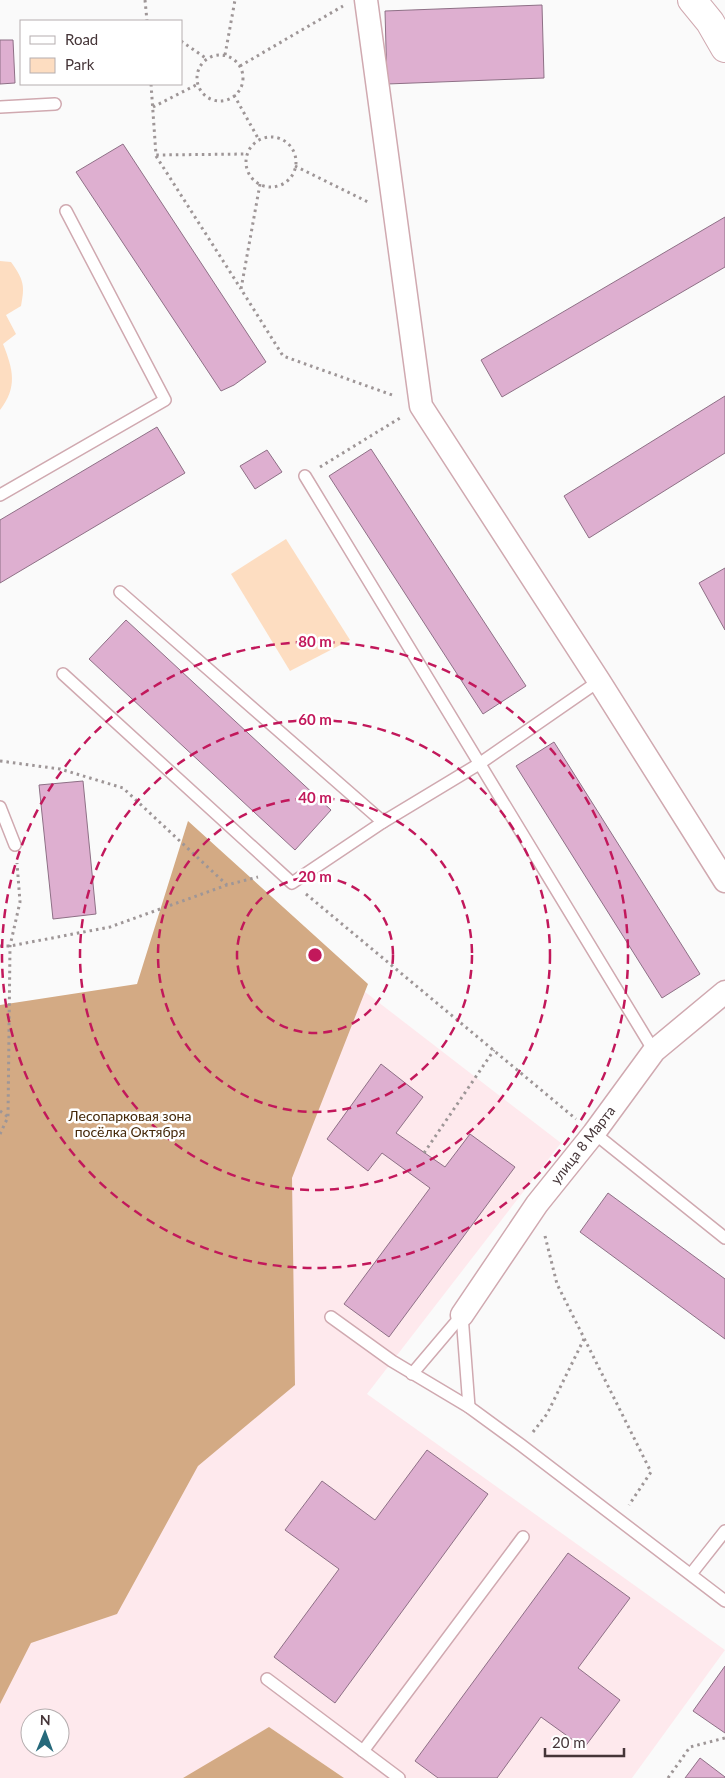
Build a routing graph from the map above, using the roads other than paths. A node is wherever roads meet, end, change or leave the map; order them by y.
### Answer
1 (692, 0) edge
2 (356, 2) edge
3 (725, 48) edge
4 (55, 104) dead end
5 (0, 107) edge
6 (66, 211) dead end
7 (305, 476) road end
8 (0, 495) edge
9 (120, 592) dead end
10 (63, 674) dead end
11 (599, 681) junction
12 (478, 764) junction
13 (0, 807) edge
14 (383, 822) junction
15 (15, 845) road end
16 (725, 881) edge
17 (725, 992) edge
18 (654, 1051) junction
19 (594, 1133) junction
20 (725, 1238) edge
21 (462, 1316) junction
22 (331, 1317) dead end
23 (412, 1374) junction
24 (468, 1407) junction
25 (725, 1531) edge
26 (523, 1537) dead end
27 (691, 1574) junction
28 (725, 1600) edge
29 (267, 1679) dead end
30 (363, 1752) junction
31 (399, 1778) edge

1 - 3 street
2 - 11 street
4 - 5 lane
6 - 8 lane
7 - 12 lane
9 - 14 lane
10 - 14 lane
11 - 12 lane
11 - 16 street
12 - 14 lane
12 - 18 lane
13 - 15 lane
17 - 18 street, улица 8 Марта
18 - 19 street, улица 8 Марта
19 - 20 lane
19 - 21 street, улица 8 Марта
21 - 23 lane
21 - 24 lane
22 - 23 lane
23 - 24 lane
24 - 27 lane
25 - 27 lane
26 - 30 lane
27 - 28 lane
29 - 30 lane
30 - 31 lane

